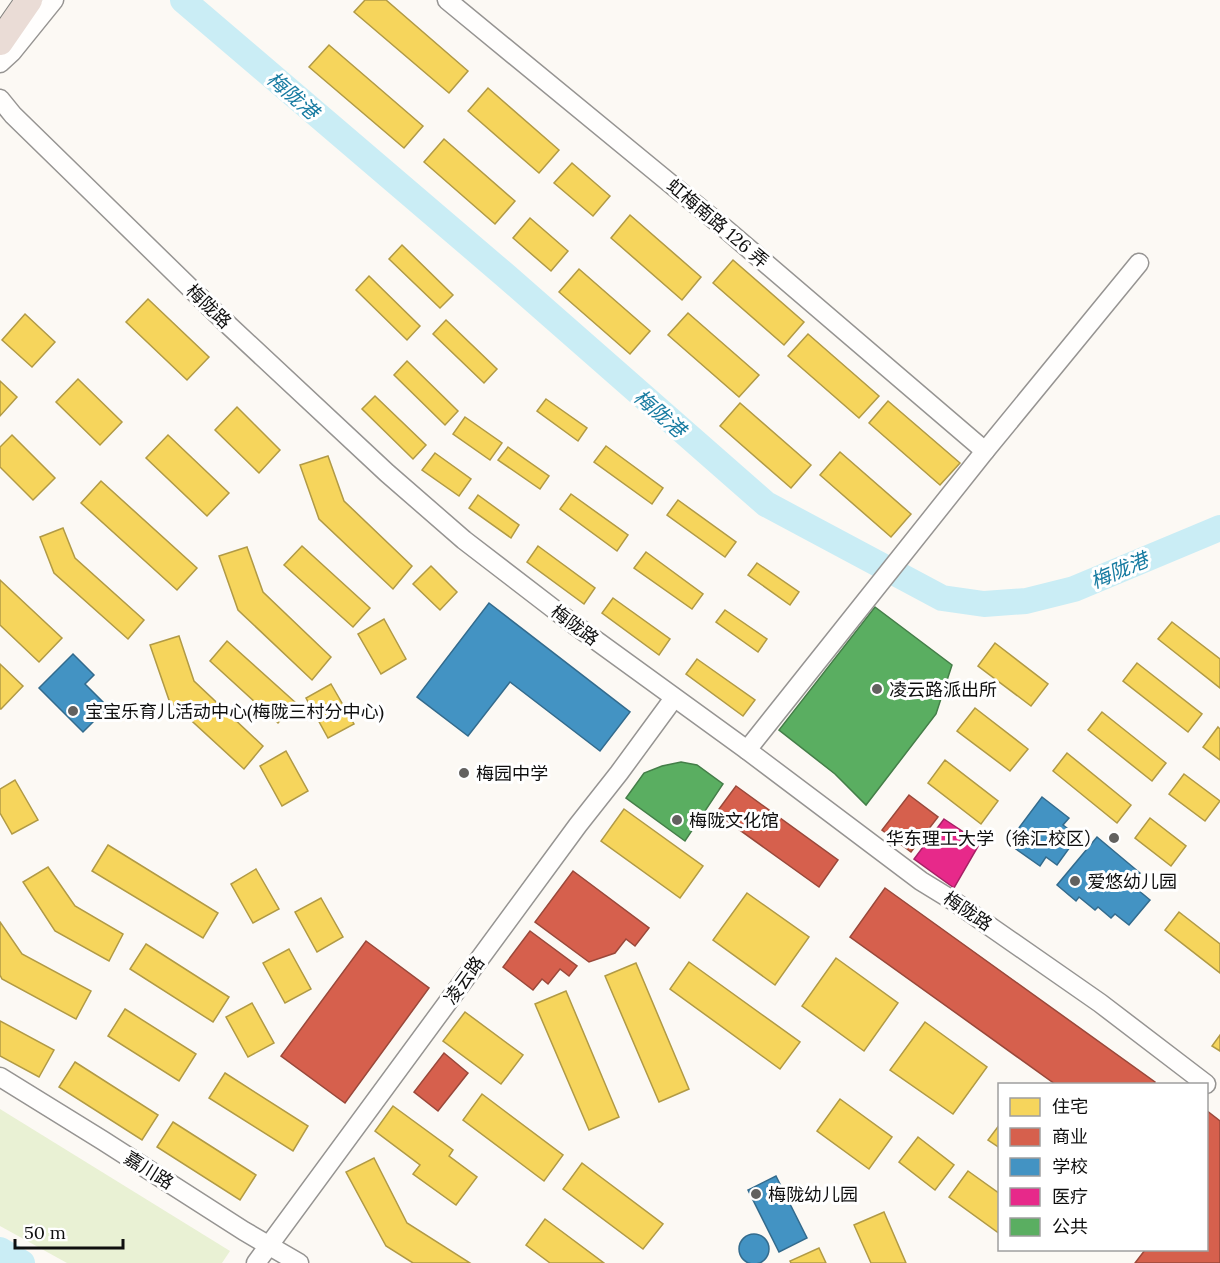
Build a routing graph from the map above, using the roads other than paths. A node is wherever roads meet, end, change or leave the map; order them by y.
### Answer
1 (28, 0) edge
2 (54, 0) edge
3 (447, 0) edge
4 (0, 42) edge
5 (0, 63) edge
6 (0, 99) edge
7 (1139, 263) dead end
8 (985, 451) junction
9 (674, 698) junction
10 (747, 750) junction
11 (0, 1077) edge
12 (1203, 1083) edge
13 (269, 1246) junction
14 (256, 1263) edge
15 (299, 1263) edge

1 - 4 highway
2 - 5 street
3 - 8 street, 虹梅南路 126 弄
6 - 9 street, 梅陇路
7 - 8 street
8 - 10 street
9 - 10 street, 梅陇路
9 - 13 street, 凌云路
10 - 12 street, 梅陇路
11 - 13 street, 嘉川路
13 - 14 street, 凌云路
13 - 15 street, 嘉川路

